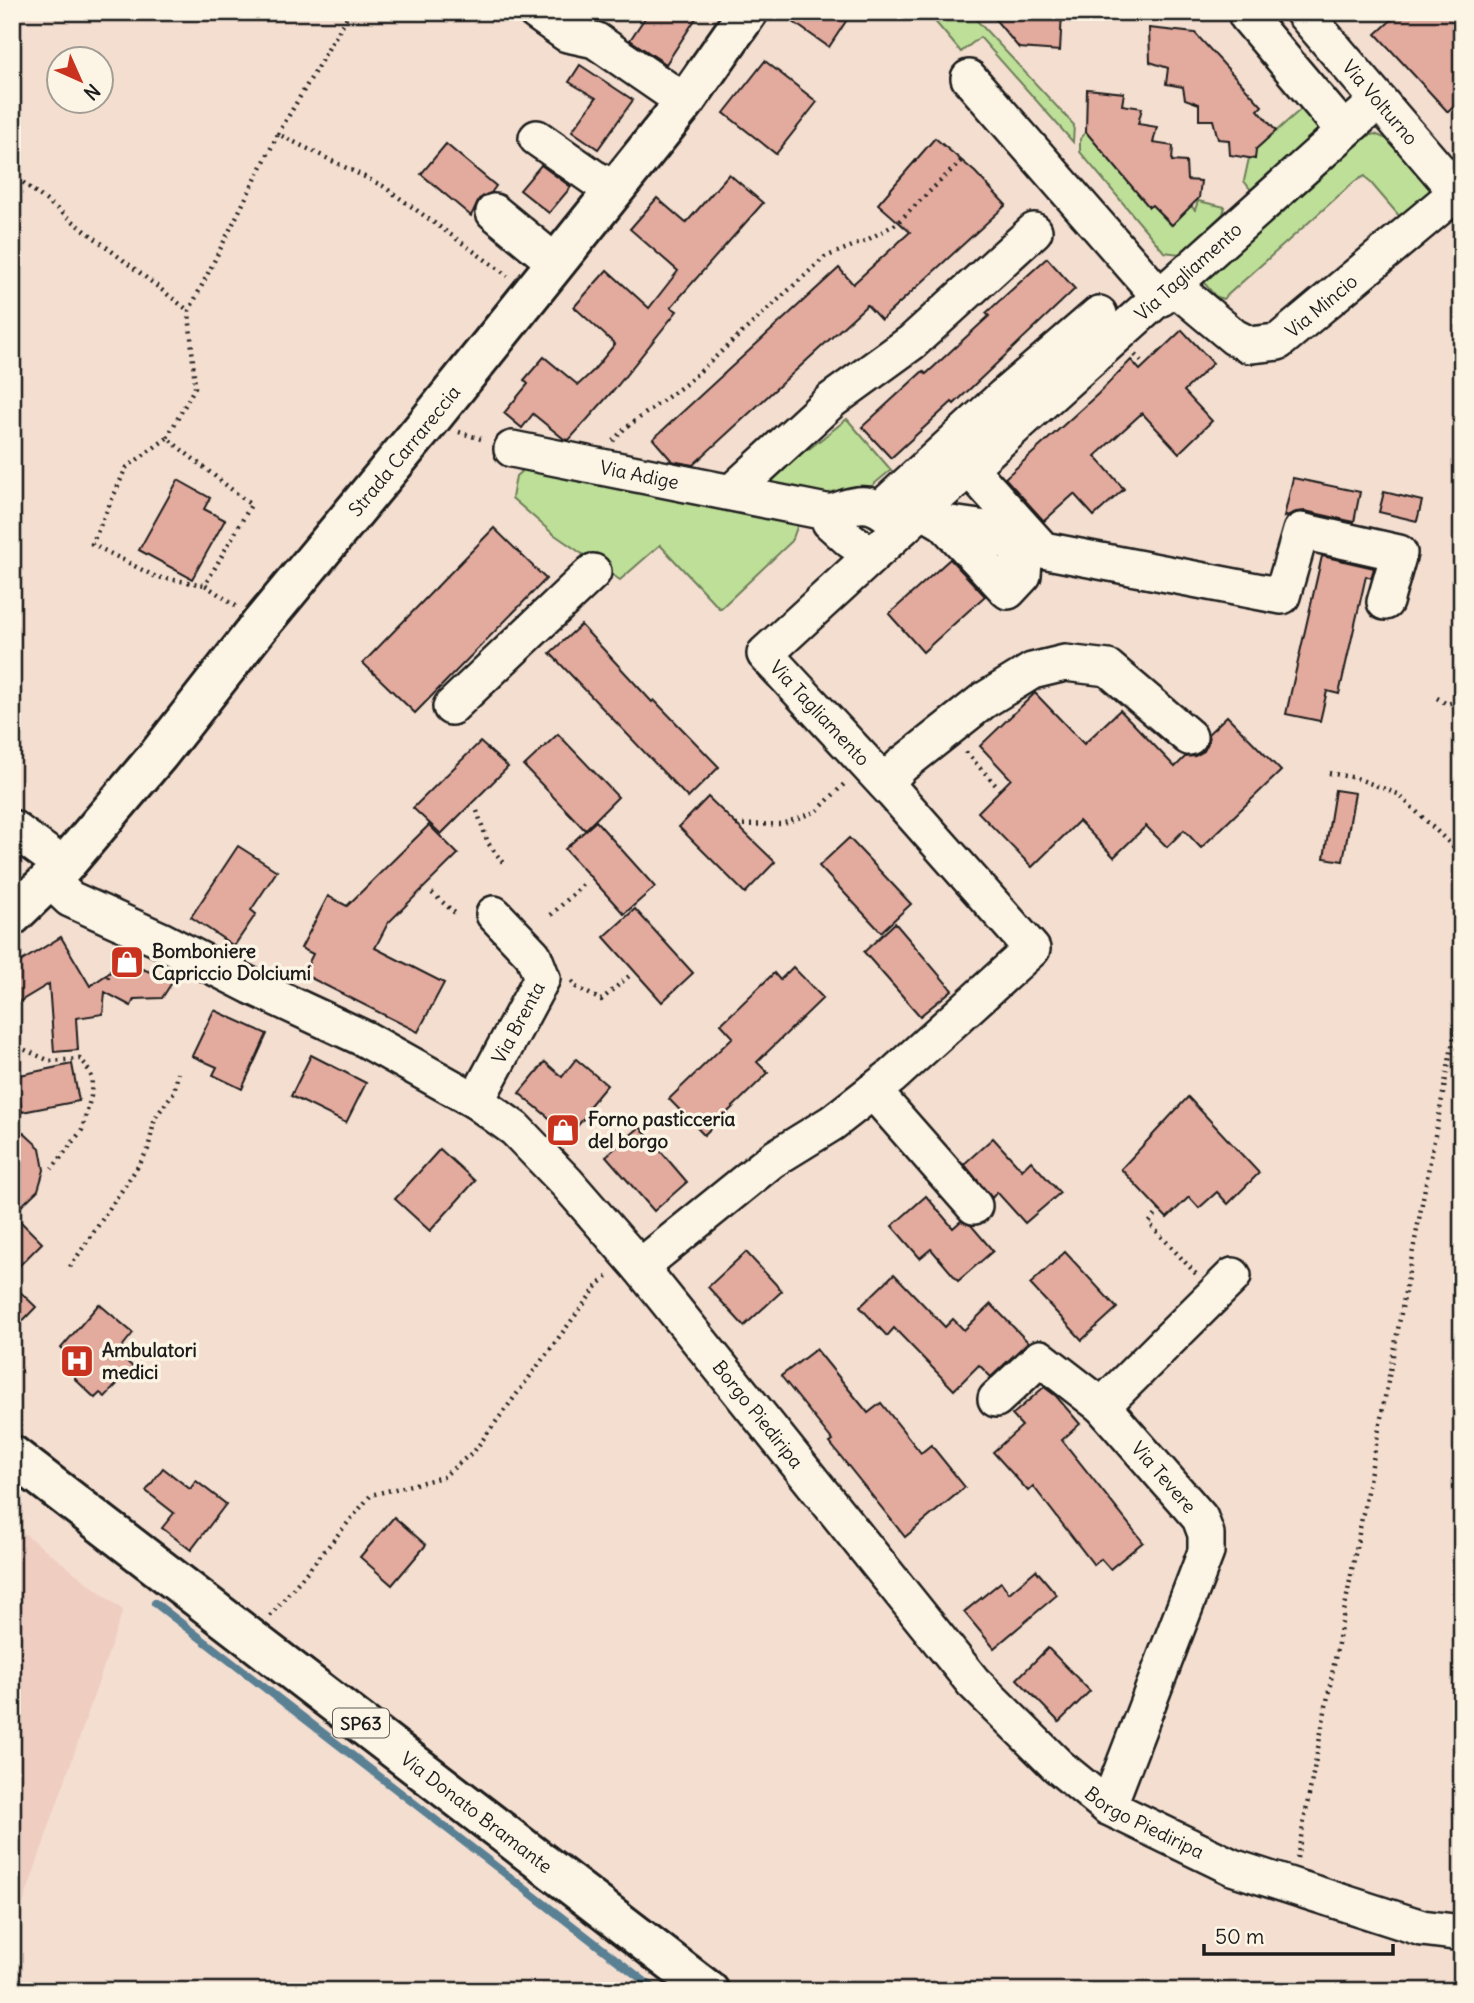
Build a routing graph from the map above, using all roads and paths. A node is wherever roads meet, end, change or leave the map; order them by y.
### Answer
1 (350, 12) edge
2 (536, 12) edge
3 (748, 12) edge
4 (1303, 12) edge
5 (1247, 14) edge
6 (593, 58) dead end
7 (969, 78) dead end
8 (1378, 101) junction
9 (680, 109) junction
10 (1335, 120) dead end
11 (278, 134) junction
12 (537, 138) dead end
13 (961, 161) dead end
14 (12, 174) edge
15 (615, 189) junction
16 (1460, 190) edge
17 (494, 212) dead end
18 (1034, 231) dead end
19 (556, 263) junction
20 (1167, 292) junction
21 (532, 293) junction
22 (189, 310) junction
23 (1100, 314) dead end
24 (448, 429) dead end
25 (167, 438) junction
26 (512, 449) joint
27 (596, 466) junction
28 (970, 468) junction
29 (732, 492) junction
30 (831, 513) junction
31 (912, 517) junction
32 (872, 555) junction
33 (593, 572) dead end
34 (205, 585) junction
35 (1385, 602) dead end
36 (260, 625) junction
37 (1437, 698) dead end
38 (1462, 700) edge
39 (451, 707) dead end
40 (946, 731) junction
41 (1189, 737) dead end
42 (875, 773) junction
43 (1329, 773) dead end
44 (1000, 790) dead end
45 (477, 811) dead end
46 (736, 825) dead end
47 (12, 828) edge
48 (1462, 855) edge
49 (504, 864) dead end
50 (57, 874) junction
51 (585, 883) dead end
52 (432, 892) dead end
53 (455, 913) dead end
54 (494, 914) dead end
55 (551, 915) dead end
56 (12, 916) edge
57 (116, 957) dead end
58 (629, 976) dead end
59 (108, 978) dead end
60 (542, 978) junction
61 (1462, 993) edge
62 (12, 1044) edge
63 (178, 1073) dead end
64 (873, 1091) junction
65 (477, 1101) junction
66 (52, 1169) dead end
67 (974, 1206) dead end
68 (1160, 1210) dead end
69 (635, 1261) junction
70 (70, 1267) dead end
71 (1225, 1286) joint
72 (996, 1399) dead end
73 (1102, 1406) junction
74 (12, 1455) edge
75 (251, 1638) junction
76 (1108, 1807) junction
77 (1291, 1886) junction
78 (1462, 1933) edge
79 (709, 1991) edge

1 - 11 path
2 - 9 street
3 - 9 main road, Strada Carrareccia
4 - 8 street, Via Volturno
5 - 10 street
6 - 9 street
7 - 20 street, Via Mincio
8 - 16 street, Via Volturno
8 - 20 street, Via Tagliamento
9 - 15 main road, Strada Carrareccia
11 - 21 path
11 - 22 path
12 - 15 street
13 - 27 path
14 - 22 path
15 - 19 main road, Strada Carrareccia
16 - 20 street, Via Mincio
17 - 19 street
18 - 29 street
19 - 21 main road, Strada Carrareccia
20 - 28 street, Via Tagliamento
21 - 36 main road, Strada Carrareccia
22 - 25 path
23 - 31 street
24 - 26 path
25 - 34 path
25 - 34 path
26 - 27 street, Via Adige
27 - 29 street, Via Adige
28 - 31 street, Via Tagliamento
28 - 35 street
29 - 30 street, Via Adige
30 - 31 street, Via Adige
30 - 32 street
31 - 32 street, Via Tagliamento
32 - 42 street, Via Tagliamento
33 - 39 street
34 - 36 path
36 - 50 main road, Strada Carrareccia
37 - 38 path
40 - 41 street
40 - 42 street
40 - 44 path
42 - 46 path
42 - 64 street, Via Tagliamento
43 - 48 path
45 - 49 path
47 - 50 street, Borgo Piediripa
50 - 56 main road, Strada Carrareccia
50 - 65 street, Borgo Piediripa
51 - 55 path
52 - 53 path
54 - 60 street, Via Brenta
57 - 59 path
58 - 60 path
60 - 65 street, Via Brenta
61 - 77 path
62 - 66 path
63 - 70 path
64 - 67 street
64 - 69 street, Via Tagliamento
65 - 69 street, Borgo Piediripa
68 - 71 path
69 - 75 path
69 - 76 street, Borgo Piediripa
71 - 73 street
72 - 73 street, Via Tevere
73 - 76 street, Via Tevere
74 - 75 main road, Via Donato Bramante / SP63
75 - 79 main road, Via Donato Bramante / SP63
76 - 77 street, Borgo Piediripa
77 - 78 street, Borgo Piediripa

